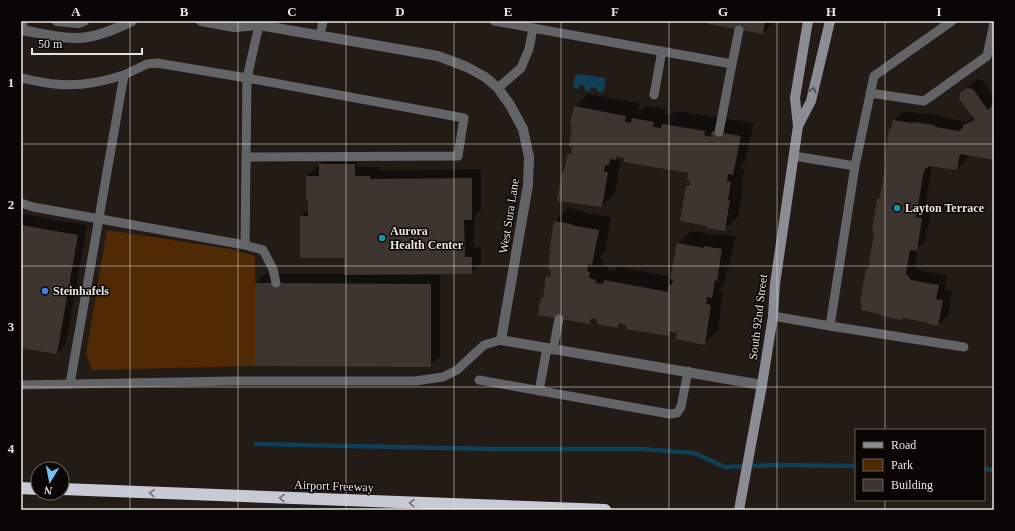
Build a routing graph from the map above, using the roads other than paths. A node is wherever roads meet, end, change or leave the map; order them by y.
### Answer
1 (57, 21) edge
2 (84, 21) edge
3 (132, 21) edge
4 (201, 21) edge
5 (322, 21) edge
6 (494, 21) edge
7 (808, 21) edge
8 (830, 21) edge
9 (952, 21) edge
10 (257, 22) edge
11 (994, 23) edge
12 (22, 27) edge
13 (533, 28) junction
14 (739, 30) dead end
15 (320, 36) junction
16 (662, 51) junction
17 (732, 64) junction
18 (124, 75) junction
19 (21, 78) edge
20 (247, 78) junction
21 (498, 88) junction
22 (870, 93) junction
23 (654, 95) dead end
24 (798, 126) junction
25 (719, 132) dead end
26 (794, 156) junction
27 (246, 157) junction
28 (855, 166) junction
29 (21, 203) edge
30 (99, 219) junction
31 (245, 245) junction
32 (276, 283) dead end
33 (773, 316) junction
34 (559, 319) dead end
35 (830, 326) junction
36 (501, 340) junction
37 (964, 347) dead end
38 (550, 349) junction
39 (688, 371) junction
40 (479, 380) dead end
41 (21, 384) edge
42 (70, 384) junction
43 (762, 385) junction
44 (539, 391) junction
45 (70, 489) edge
46 (605, 510) edge
47 (739, 510) edge

1 - 2 street
3 - 12 street
4 - 10 street, West Sura Lane
5 - 15 lane
6 - 13 lane
7 - 24 main road, South 92nd Street
24 -> 8 main road, South 92nd Street
9 - 22 lane
10 - 15 street, West Sura Lane
10 - 20 lane
11 - 22 lane
13 - 16 lane
13 - 21 lane
14 - 17 lane
15 - 21 street, West Sura Lane
16 - 17 lane
16 - 23 lane
17 - 25 lane
18 - 19 lane
18 - 20 lane
18 - 30 lane
20 - 27 lane
20 - 27 lane
21 - 36 street, West Sura Lane
22 - 28 lane
24 - 26 main road, South 92nd Street
26 - 28 lane
26 - 33 main road, South 92nd Street
27 - 31 lane
28 - 35 lane
29 - 30 lane
30 - 31 lane
30 - 42 lane
31 - 32 lane
33 - 35 lane
33 - 43 main road, South 92nd Street
34 - 38 lane
35 - 37 lane
36 - 38 street
36 - 42 lane
38 - 39 street
38 - 44 lane
39 - 43 street
39 - 44 lane
40 - 44 lane
41 - 42 lane
43 - 47 main road, South 92nd Street
46 -> 45 highway, Airport Freeway

